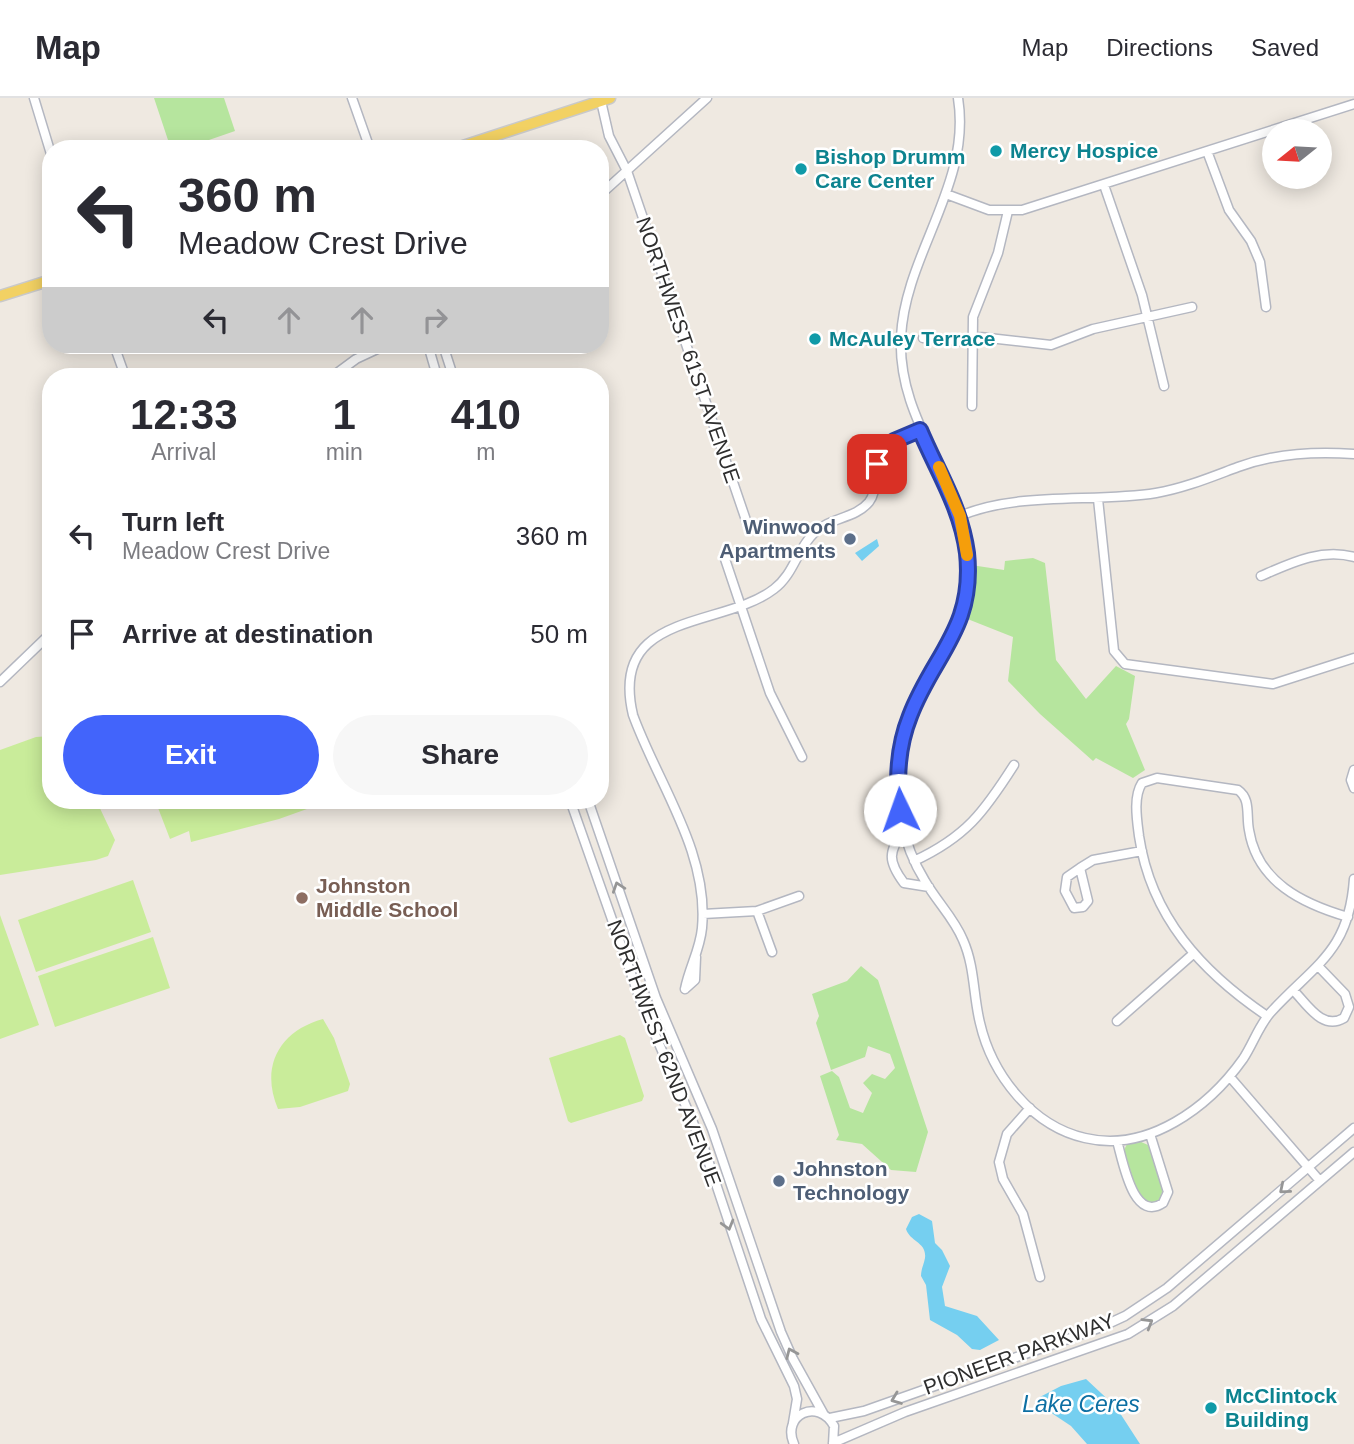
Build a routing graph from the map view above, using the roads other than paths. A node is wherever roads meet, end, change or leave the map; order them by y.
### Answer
1 (34, 98) edge
2 (352, 98) edge
3 (707, 98) edge
4 (958, 98) edge
5 (605, 99) edge
6 (1354, 104) edge
7 (47, 140) edge
8 (367, 140) edge
9 (481, 140) edge
10 (1207, 152) junction
11 (627, 171) junction
12 (1104, 185) junction
13 (609, 187) edge
14 (946, 194) junction
15 (1008, 211) junction
16 (42, 283) edge
17 (0, 296) edge
18 (1192, 307) dead end
19 (1266, 307) dead end
20 (1148, 317) junction
21 (923, 338) dead end
22 (971, 339) junction
23 (367, 354) edge
24 (344, 368) edge
25 (1164, 386) dead end
26 (972, 406) dead end
27 (920, 430) junction
28 (1354, 454) edge
29 (1098, 499) junction
30 (960, 516) junction
31 (749, 528) dead end
32 (724, 556) dead end
33 (1354, 556) edge
34 (1261, 576) dead end
35 (741, 607) junction
36 (42, 642) edge
37 (1354, 658) edge
38 (0, 682) edge
39 (802, 757) dead end
40 (1014, 765) dead end
41 (1354, 770) edge
42 (1354, 788) edge
43 (573, 809) edge
44 (591, 809) edge
45 (903, 829) junction
46 (1142, 851) junction
47 (914, 861) junction
48 (1080, 868) junction
49 (1354, 879) edge
50 (929, 887) junction
51 (799, 896) dead end
52 (757, 911) junction
53 (703, 914) junction
54 (1349, 917) junction
55 (772, 952) dead end
56 (1193, 954) junction
57 (696, 957) dead end
58 (1319, 967) junction
59 (1293, 990) junction
60 (1267, 1016) junction
61 (1117, 1021) dead end
62 (1230, 1077) junction
63 (1030, 1108) junction
64 (1354, 1128) edge
65 (1150, 1134) junction
66 (1116, 1141) junction
67 (1354, 1152) edge
68 (1309, 1168) junction
69 (1320, 1181) junction
70 (1040, 1277) dead end
71 (827, 1415) junction
72 (793, 1423) junction
73 (833, 1443) edge
74 (794, 1444) edge

1 - 7 street
2 - 8 street
3 - 11 street
4 - 14 street
5 - 9 main road
5 - 11 street, NORTHWEST 61ST AVENUE
6 - 10 street
10 - 12 street
10 - 19 street
11 - 13 street
11 - 31 street, NORTHWEST 61ST AVENUE
12 - 15 street
12 - 20 street
14 - 15 street
14 - 27 street
15 - 22 street
16 - 17 main road
18 - 20 street
20 - 22 street
20 - 25 street
21 - 22 street
22 - 26 street
23 - 24 street
27 - 30 street
27 - 35 street
28 - 29 street
29 - 30 street
29 - 37 street
30 - 45 street
32 - 35 street
33 - 34 street
35 - 39 street
35 - 53 street
36 - 38 street
40 - 47 street
41 - 42 street
43 -> 72 street, NORTHWEST 62ND AVENUE
71 -> 44 street, NORTHWEST 62ND AVENUE
45 - 47 street
45 - 50 street
46 - 48 street
46 - 54 street
46 - 56 street
47 - 50 street
48 - 48 street
49 - 54 street
50 - 63 street
51 - 52 street
52 - 53 street
52 - 55 street
53 - 57 street
54 - 58 street
56 - 60 street
56 - 61 street
58 - 59 street
58 - 59 street
59 - 60 street
60 - 62 street
62 - 65 street
62 - 68 street
63 - 66 street
63 - 70 street
64 - 68 street, PIONEER PARKWAY
65 - 66 street
65 - 66 street
67 - 69 street, PIONEER PARKWAY
68 - 69 street
68 -> 71 street, PIONEER PARKWAY
73 -> 69 street, PIONEER PARKWAY
71 - 72 street, PIONEER PARKWAY
71 - 73 street
72 - 74 street, NORTHWEST 62ND AVENUE

